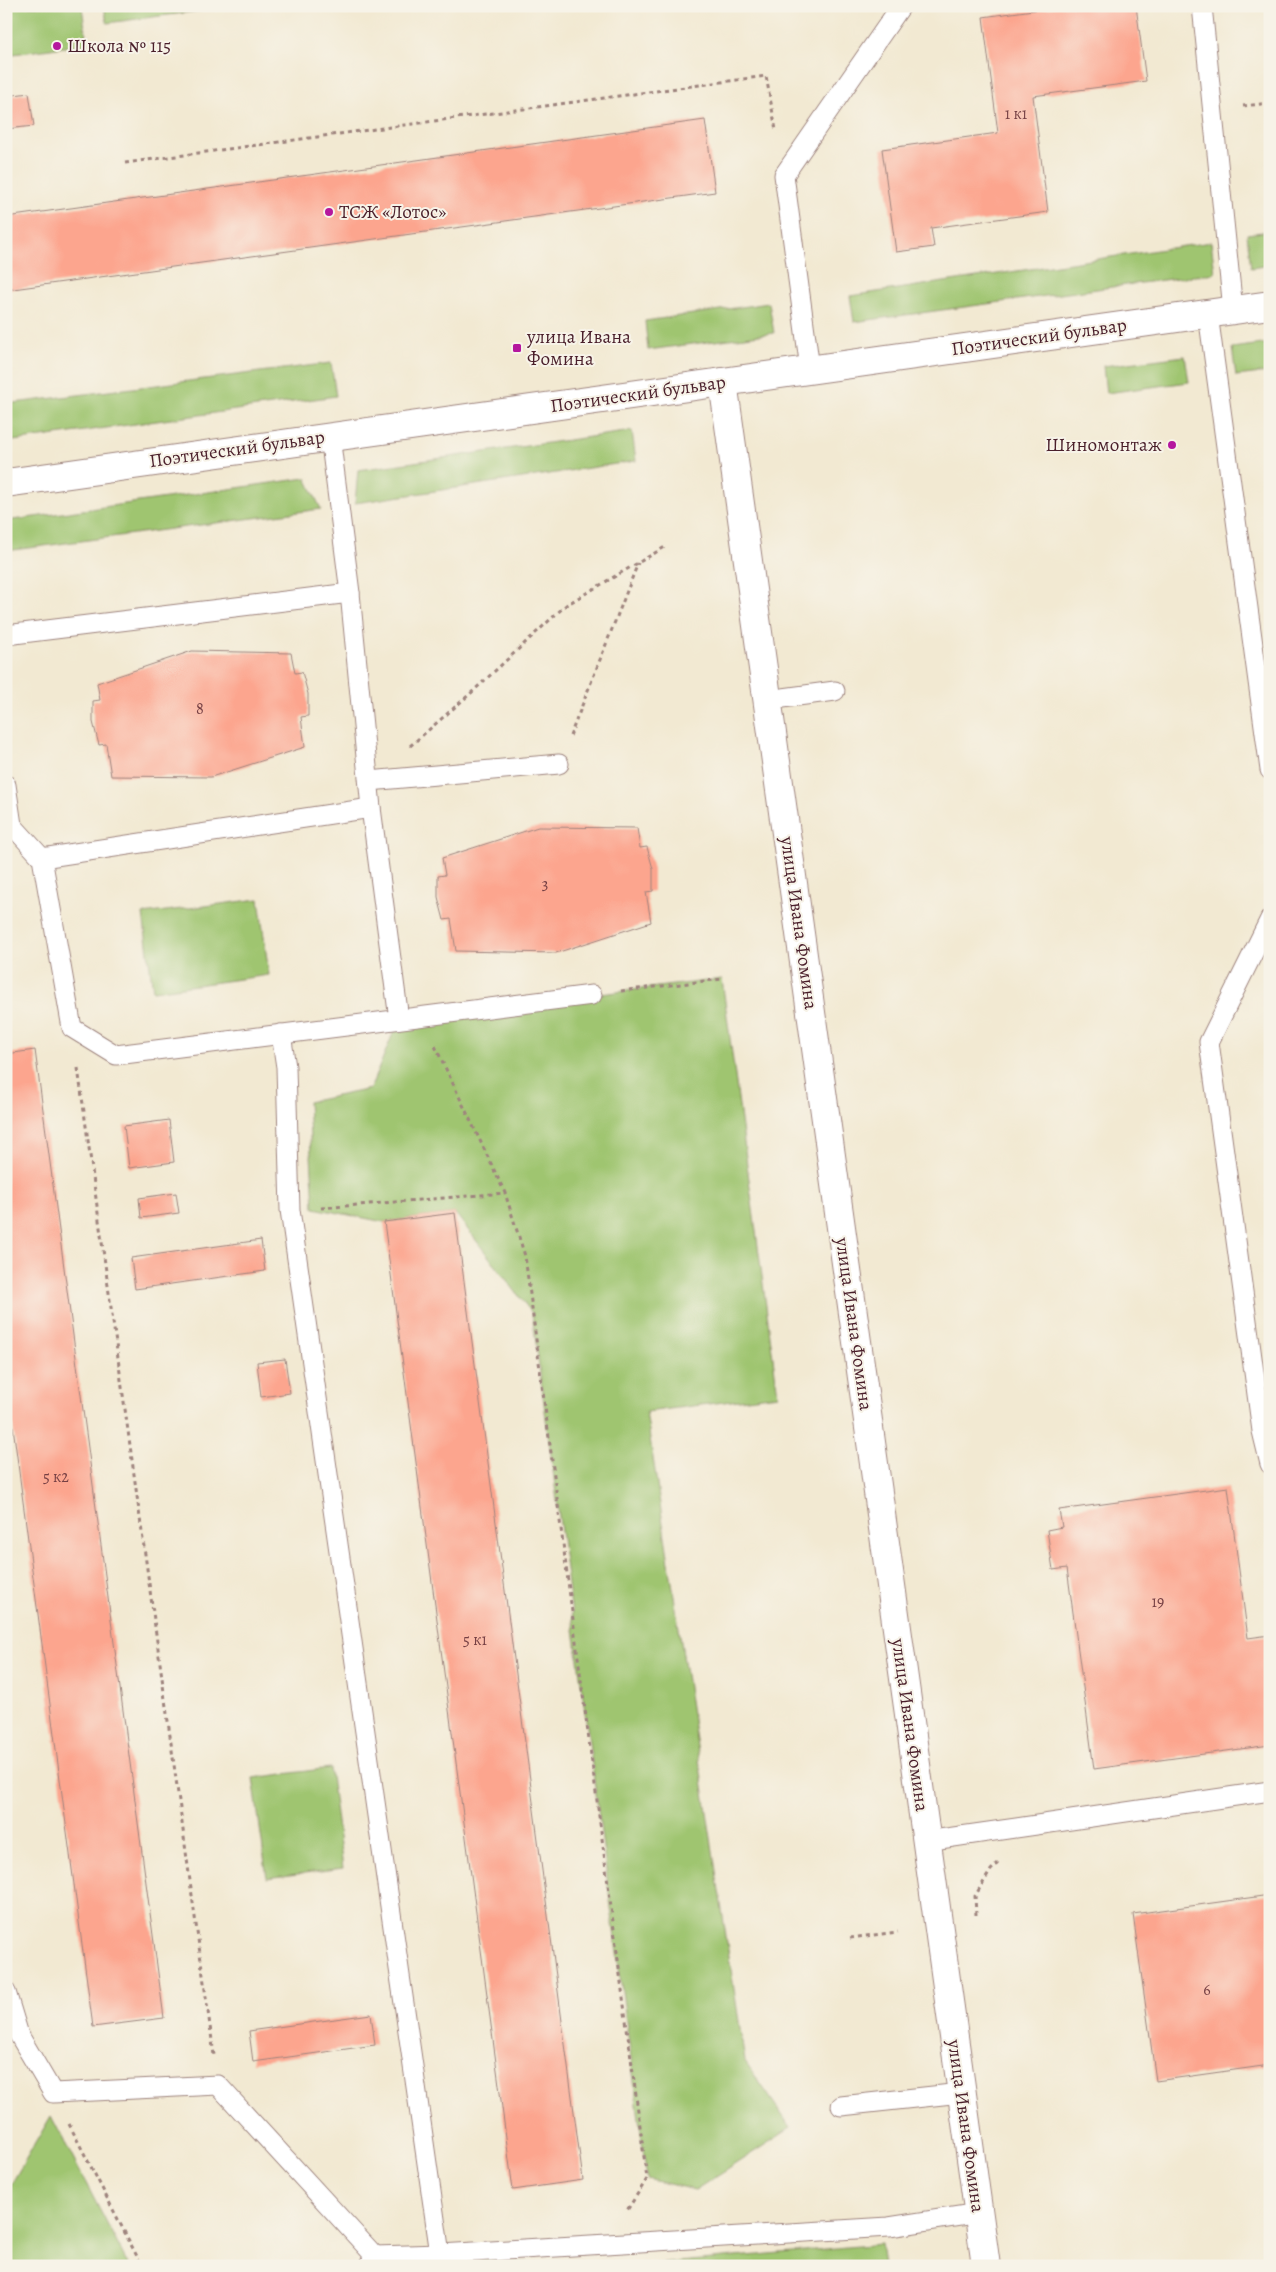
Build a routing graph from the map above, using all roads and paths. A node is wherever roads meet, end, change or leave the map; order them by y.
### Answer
1 (901, 6) edge
2 (1202, 6) edge
3 (125, 163) dead end
4 (784, 175) junction
5 (1270, 305) edge
6 (1221, 312) junction
7 (810, 369) junction
8 (723, 382) junction
9 (330, 436) junction
10 (6, 483) edge
11 (665, 547) dead end
12 (638, 562) junction
13 (350, 593) junction
14 (6, 635) edge
15 (835, 691) dead end
16 (768, 700) junction
17 (559, 764) joint
18 (1270, 770) edge
19 (368, 781) junction
20 (6, 785) edge
21 (371, 808) junction
22 (9, 826) edge
23 (42, 858) junction
24 (1270, 919) edge
25 (722, 979) dead end
26 (592, 995) joint
27 (420, 1016) junction
28 (399, 1019) junction
29 (72, 1028) junction
30 (280, 1034) junction
31 (505, 1193) junction
32 (290, 1210) junction
33 (1270, 1464) edge
34 (1270, 1791) edge
35 (1006, 1830) junction
36 (926, 1841) junction
37 (976, 1920) dead end
38 (898, 1932) dead end
39 (850, 1938) dead end
40 (6, 1992) edge
41 (218, 2085) junction
42 (53, 2093) junction
43 (961, 2093) junction
44 (841, 2106) dead end
45 (979, 2213) junction
46 (606, 2243) junction
47 (440, 2254) junction
48 (372, 2261) edge
49 (142, 2266) edge
50 (986, 2266) edge

1 - 4 lane
2 - 6 lane
3 - 4 path
4 - 7 lane
5 - 6 street, Поэтический бульвар
6 - 7 street, Поэтический бульвар
6 - 18 lane
7 - 8 street, Поэтический бульвар
8 - 9 street, Поэтический бульвар
8 - 16 street, улица Ивана Фомина
9 - 10 street, Поэтический бульвар
9 - 13 lane
11 - 12 path
12 - 17 path
12 - 19 path
13 - 14 lane
13 - 19 lane
15 - 16 lane
16 - 36 street, улица Ивана Фомина
17 - 19 lane
19 - 21 lane
20 - 22 lane
21 - 23 lane
21 - 28 lane
22 - 23 lane
23 - 29 lane
24 - 33 lane
25 - 26 path
26 - 27 lane
27 - 28 lane
27 - 31 path
28 - 30 lane
29 - 30 lane
29 - 41 path
30 - 32 lane
31 - 32 path
31 - 46 path
32 - 47 lane
34 - 35 lane
35 - 36 lane
35 - 37 path
36 - 43 street, улица Ивана Фомина
38 - 39 path
40 - 42 lane
41 - 42 lane
41 - 48 lane
42 - 49 path
43 - 44 lane
43 - 45 street, улица Ивана Фомина
45 - 46 lane
45 - 50 street, улица Ивана Фомина
46 - 47 lane
47 - 48 lane

